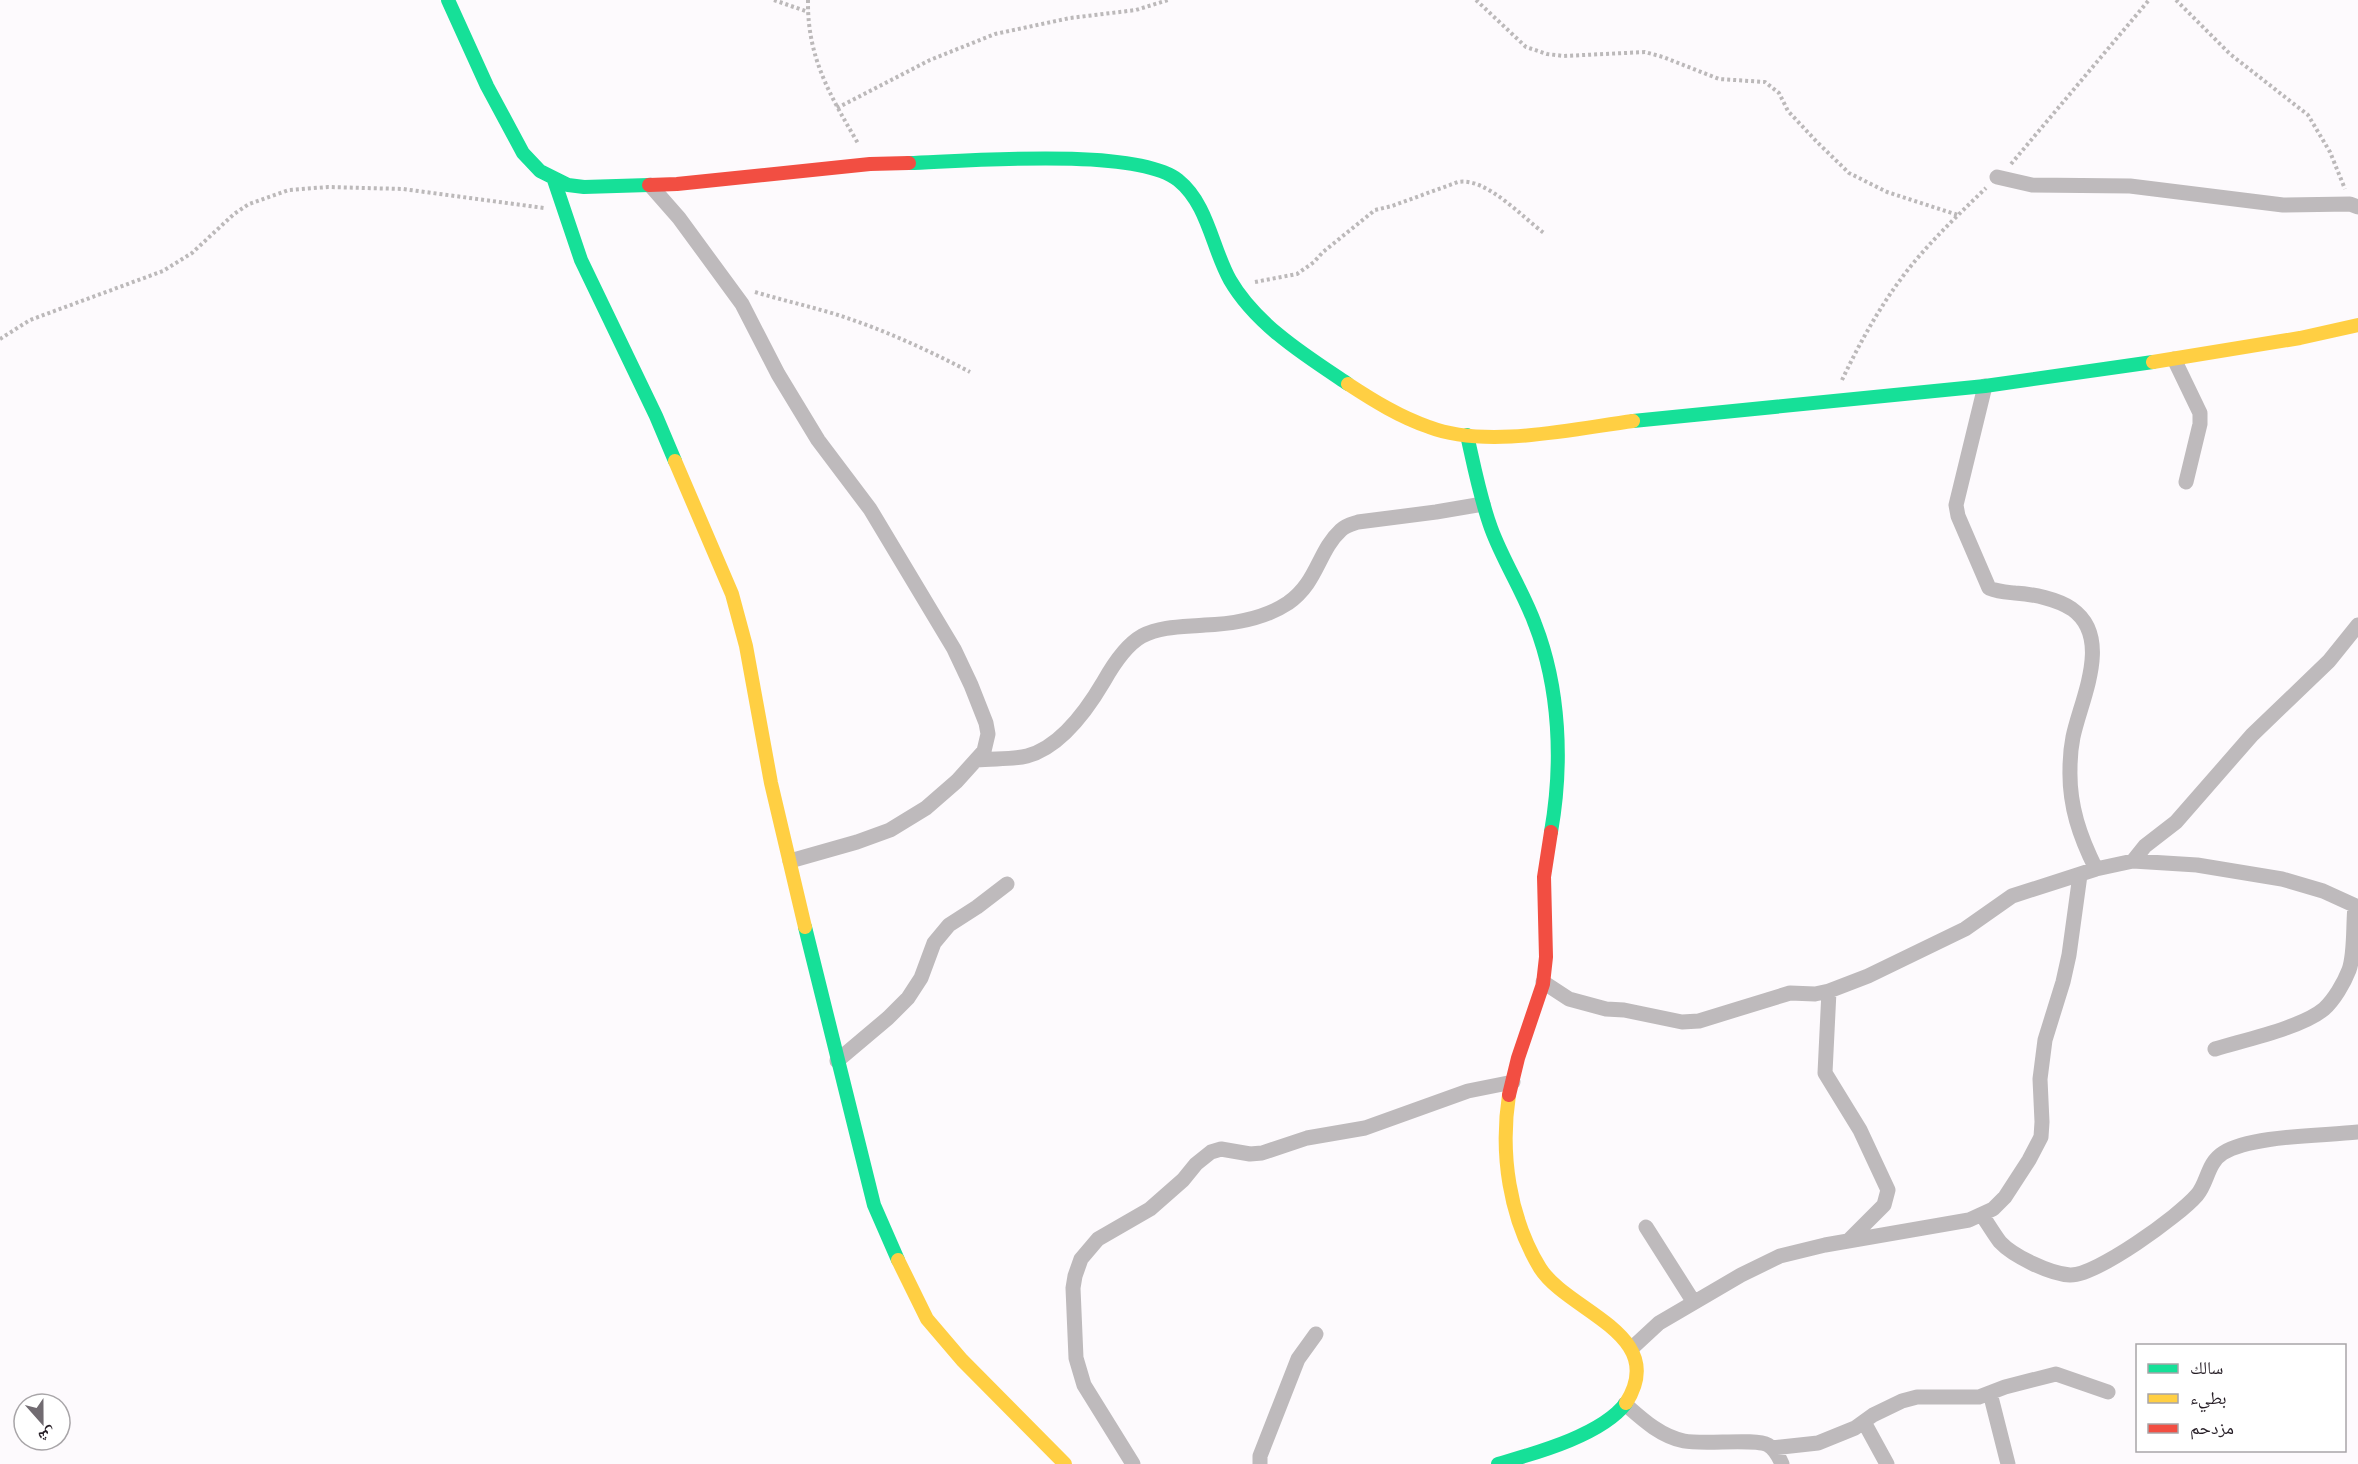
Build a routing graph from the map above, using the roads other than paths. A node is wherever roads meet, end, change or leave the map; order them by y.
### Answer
1 (448, 0) edge
2 (1997, 177) road end
3 (554, 180) junction
4 (650, 185) junction
5 (2354, 205) edge
6 (2358, 325) edge
7 (2174, 359) junction
8 (1985, 386) junction
9 (1467, 435) junction
10 (2186, 482) dead end
11 (1483, 504) junction
12 (2358, 625) edge
13 (976, 760) junction
14 (790, 861) junction
15 (2133, 861) junction
16 (2096, 869) junction
17 (2080, 875) junction
18 (1007, 884) dead end
19 (2356, 906) edge
20 (1543, 982) junction
21 (1829, 991) junction
22 (2215, 1049) dead end
23 (837, 1061) junction
24 (1513, 1082) junction
25 (2358, 1132) edge
26 (1982, 1215) junction
27 (1646, 1227) dead end
28 (1848, 1241) junction
29 (1694, 1301) junction
30 (1316, 1334) dead end
31 (1632, 1348) junction
32 (2108, 1392) dead end
33 (1990, 1393) junction
34 (1625, 1404) junction
35 (1864, 1422) junction
36 (1772, 1448) junction
37 (1065, 1464) edge
38 (1133, 1464) edge
39 (1260, 1464) edge
40 (1498, 1464) edge
41 (1782, 1464) edge
42 (1887, 1464) edge
43 (2008, 1464) edge

1 - 3 street
2 - 5 street
3 - 4 street
3 - 14 street
4 - 9 street
4 - 13 street
6 - 7 street
7 - 8 street
7 - 10 street
8 - 9 street
8 - 16 street
9 - 11 street
11 - 13 street
11 - 20 street
12 - 15 street
13 - 14 street
14 - 23 street
15 - 16 street
15 - 19 street
16 - 17 street
17 - 21 street
17 - 26 street
18 - 23 street
19 - 22 street
20 - 21 street
20 - 24 street
21 - 28 street
23 - 37 street
24 - 31 street
24 - 38 street
25 - 26 street
26 - 28 street
27 - 29 street
28 - 29 street
29 - 31 street
30 - 39 street
31 - 34 street
32 - 33 street
33 - 35 street
33 - 43 street
34 - 36 street
34 - 40 street
35 - 36 street
35 - 42 street
36 - 41 street

